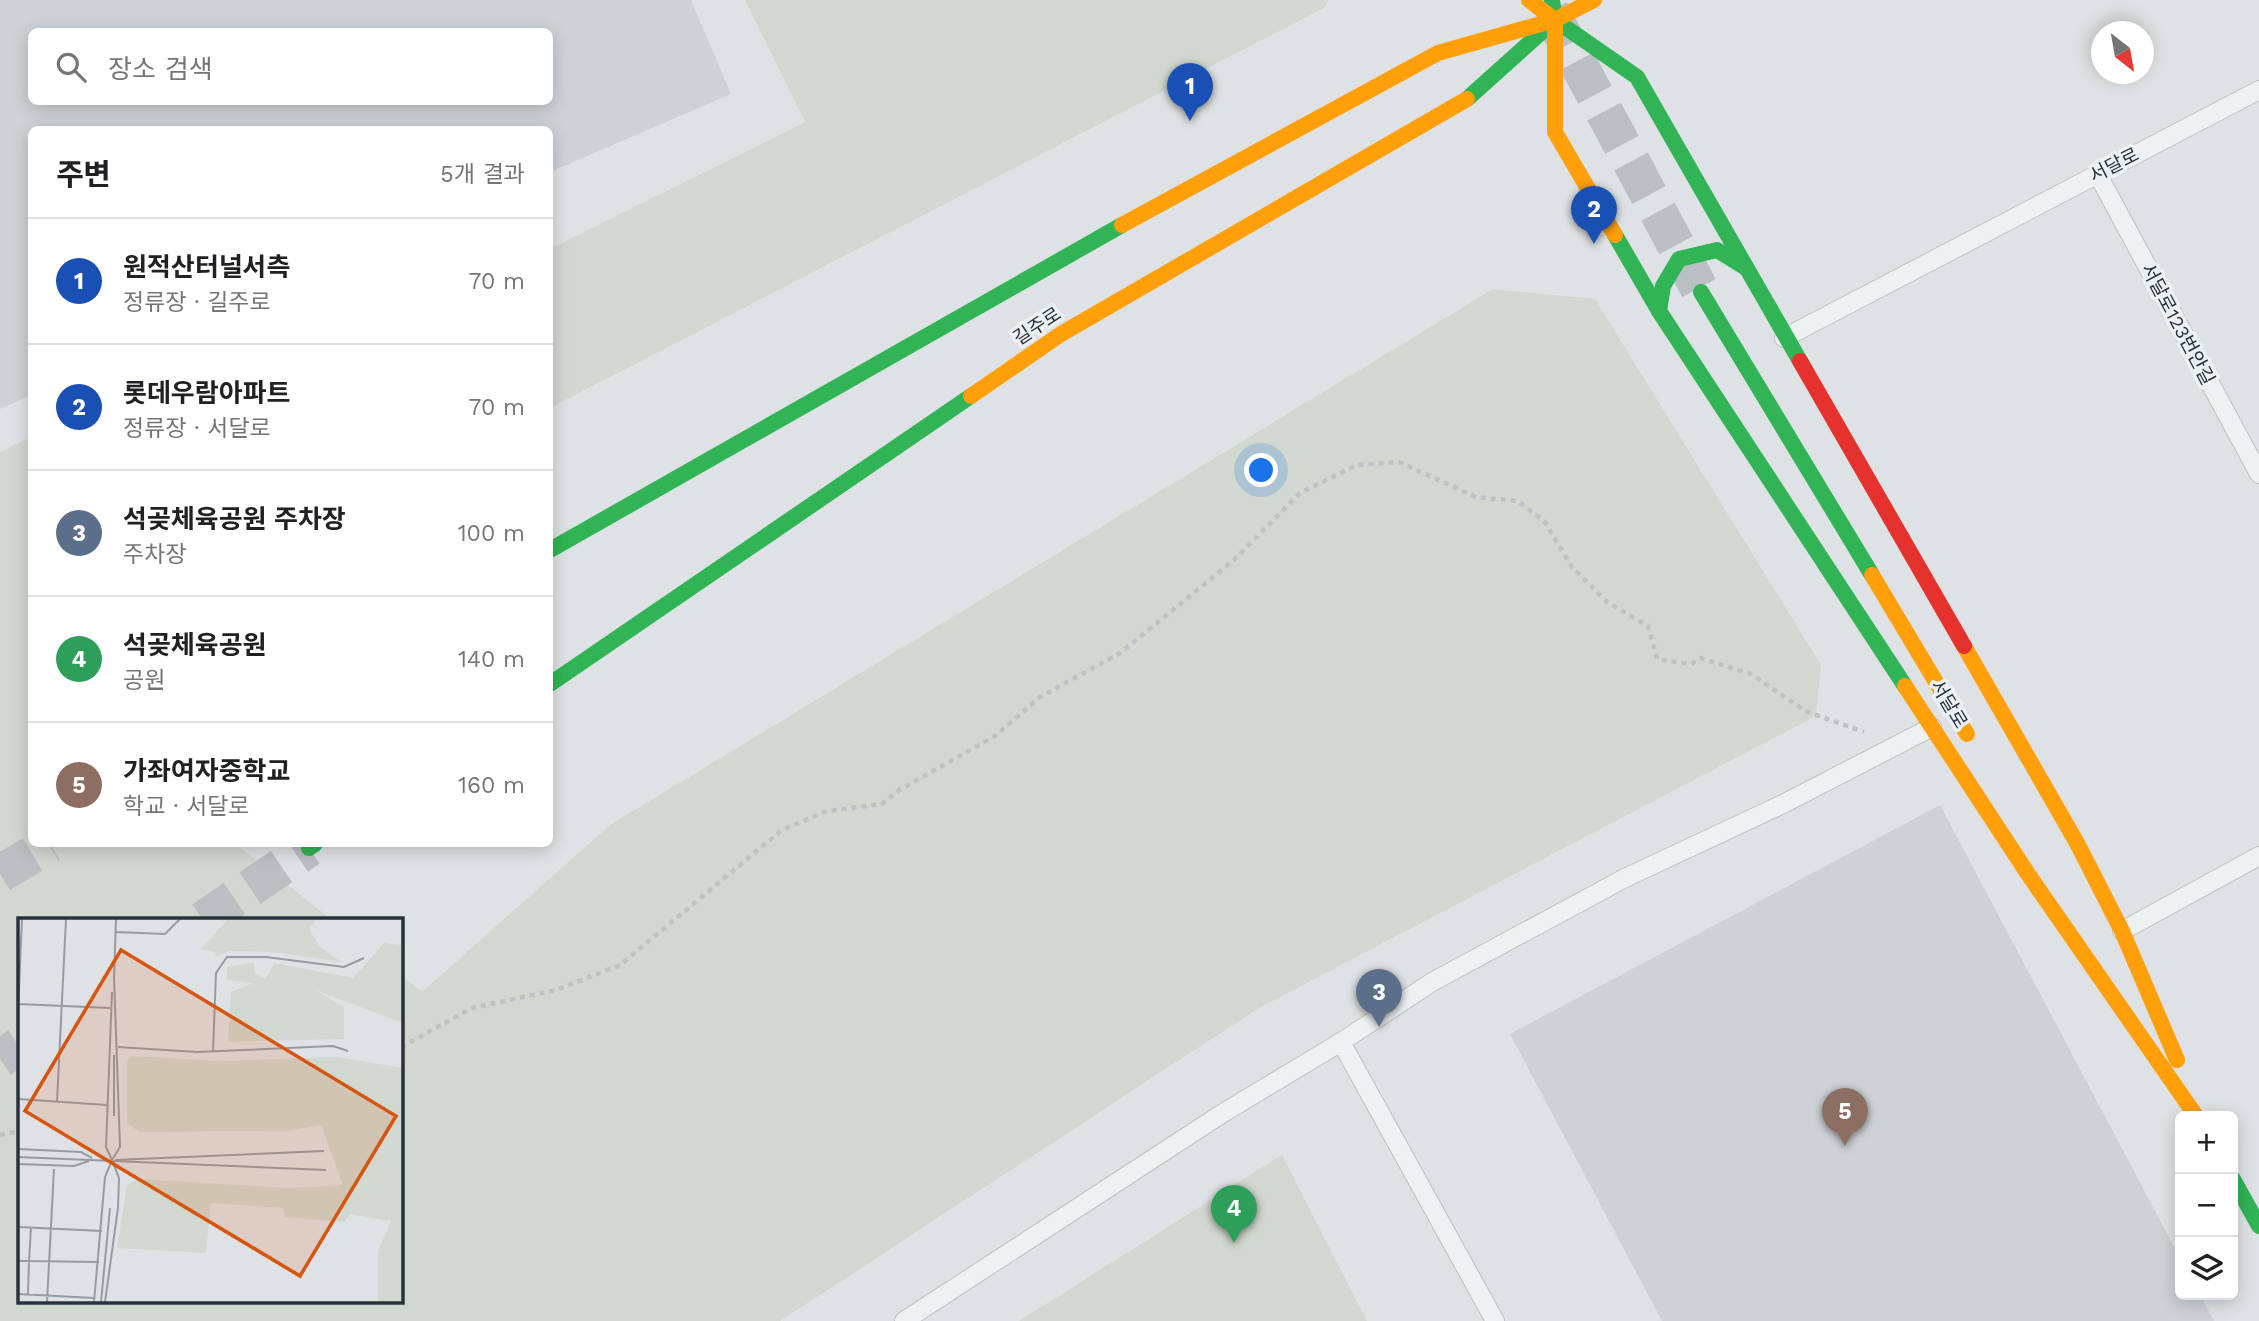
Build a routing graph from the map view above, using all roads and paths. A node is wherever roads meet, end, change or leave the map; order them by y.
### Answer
1 (1529, 0) edge
2 (1552, 0) edge
3 (1594, 0) edge
4 (1555, 20) junction
5 (2259, 90) edge
6 (2097, 173) junction
7 (1746, 268) junction
8 (1701, 292) tunnel mouth
9 (1659, 311) junction
10 (1784, 338) junction
11 (2259, 474) edge
12 (553, 548) edge
13 (553, 682) edge
14 (1932, 727) junction
15 (1899, 744) junction
16 (1974, 746) dead end
17 (2259, 856) edge
18 (2068, 901) dead end
19 (2122, 931) junction
20 (1341, 1042) junction
21 (402, 1046) edge
22 (2194, 1111) edge
23 (2195, 1111) edge
24 (2196, 1111) edge
25 (18, 1131) edge
26 (0, 1135) edge
27 (2238, 1188) edge
28 (2259, 1226) edge
29 (904, 1321) edge
30 (1495, 1321) edge

1 - 4 street
2 - 4 street
3 - 4 street, 길주로
4 - 7 street
4 - 9 street
4 - 12 street, 길주로
4 - 13 street, 길주로
5 - 6 lane, 서달로
6 - 10 lane, 서달로
6 - 11 lane, 서달로123번안길
7 - 9 street
7 - 10 street
8 - 16 street, 서달로
9 - 14 street
10 - 19 street
14 - 15 lane
14 - 22 street
15 - 20 lane
15 - 21 path
17 - 19 lane
18 - 23 street
19 - 24 street
20 - 29 lane
20 - 30 lane
25 - 26 path
27 - 28 street

